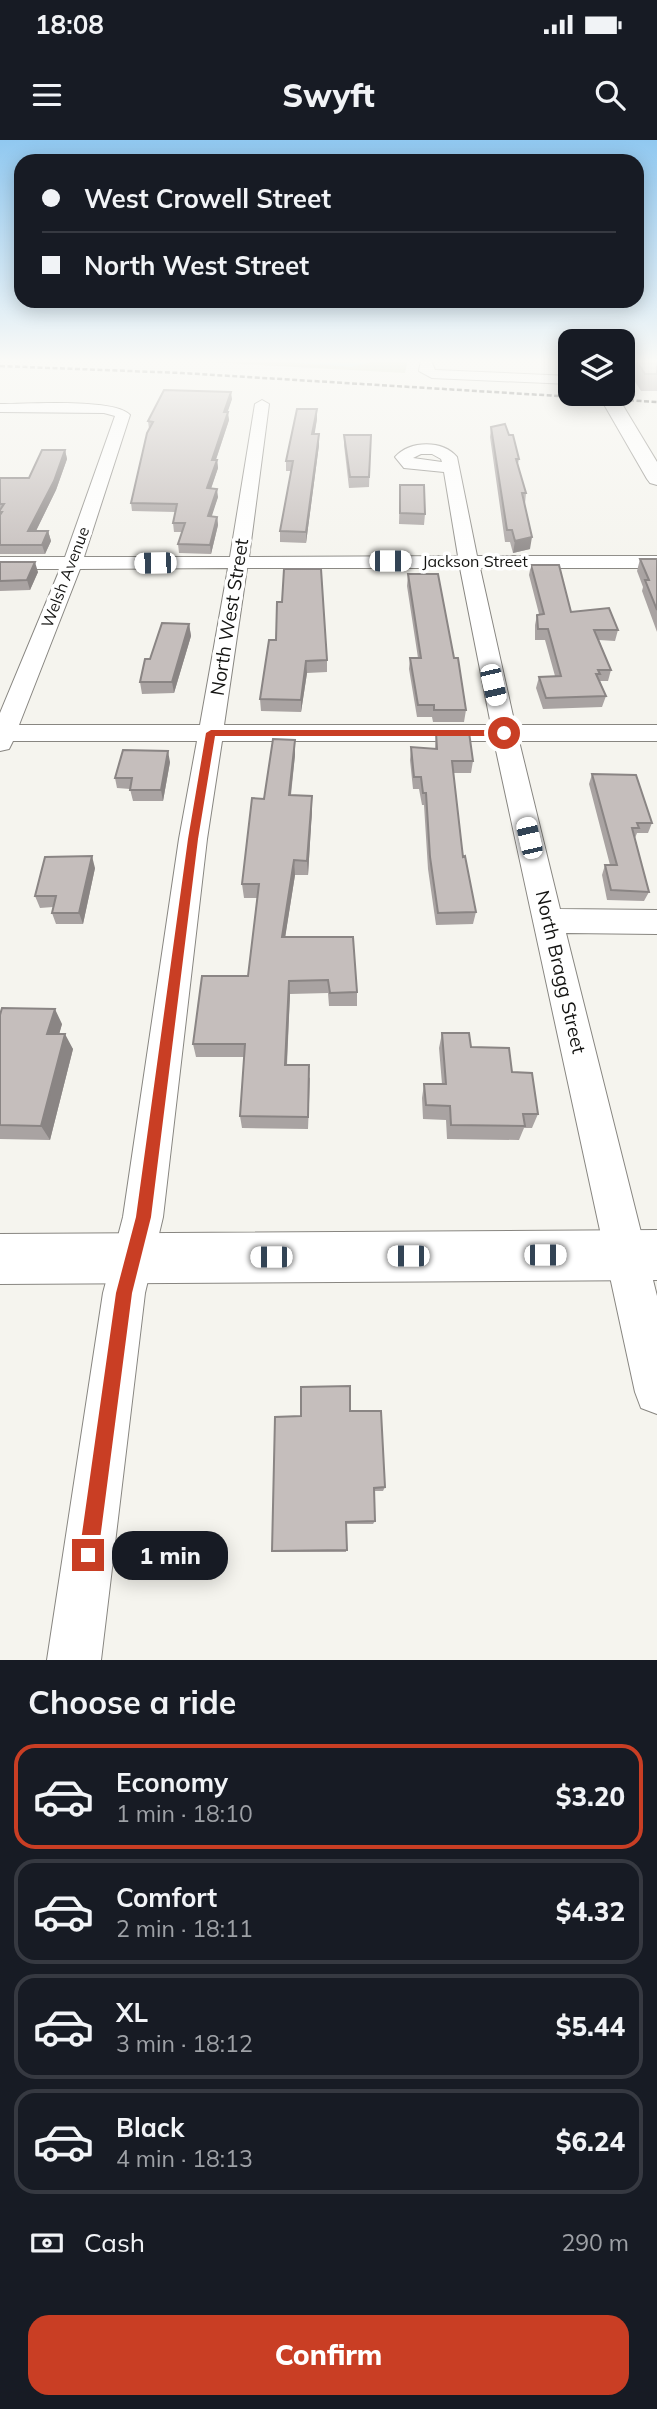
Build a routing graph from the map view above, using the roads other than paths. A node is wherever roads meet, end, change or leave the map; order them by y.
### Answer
1 (117, 431) edge
2 (257, 431) edge
3 (629, 431) edge
4 (451, 468) dead end
5 (657, 479) edge
6 (468, 561) junction
7 (238, 562) junction
8 (657, 562) edge
9 (0, 564) edge
10 (70, 564) junction
11 (211, 733) junction
12 (504, 733) junction
13 (657, 733) edge
14 (1, 736) edge
15 (549, 921) junction
16 (657, 922) edge
17 (642, 1255) edge
18 (134, 1258) junction
19 (0, 1259) edge
20 (657, 1392) edge
21 (74, 1660) edge

1 - 10 street, Welsh Avenue
2 - 7 street, North West Street
3 - 5 main road
4 - 6 street, North Bragg Street
6 - 7 street, Jackson Street
6 - 8 street, Jackson Street
6 - 12 street, North Bragg Street
7 - 10 street, Jackson Street
7 - 11 street, North West Street
9 - 10 street, Jackson Street
10 - 14 street, Welsh Avenue
11 - 12 street
11 - 14 street
11 - 18 street, North West Street
12 - 13 street
12 - 15 street, North Bragg Street
15 - 16 street
15 - 17 street, North Bragg Street
17 - 18 main road
17 - 20 street, North Bragg Street
18 - 19 main road
18 - 21 street, North West Street

